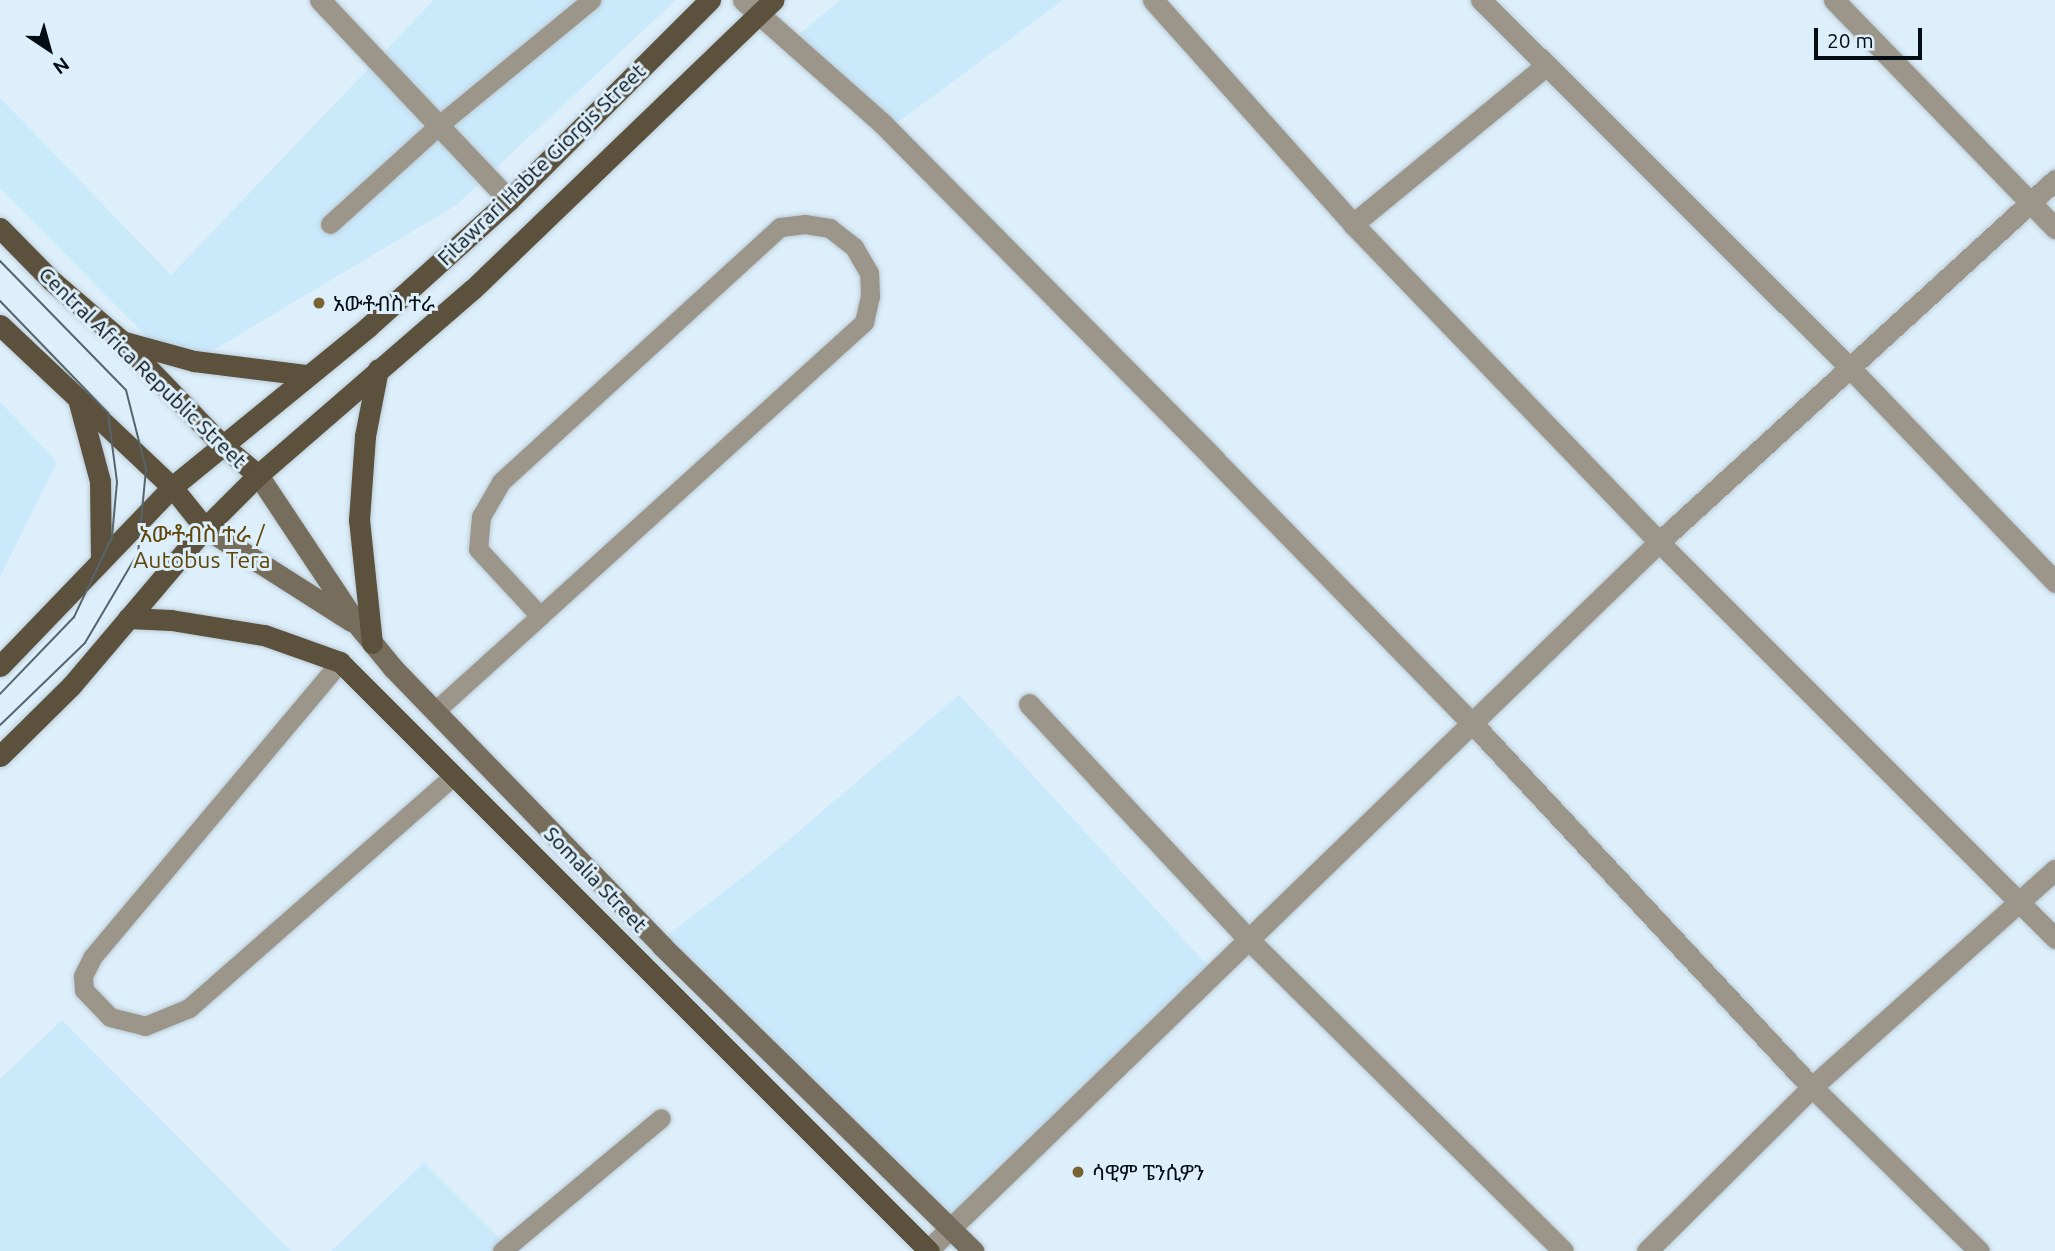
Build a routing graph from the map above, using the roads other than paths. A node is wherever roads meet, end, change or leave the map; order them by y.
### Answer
1 (320, 0) edge
2 (591, 0) edge
3 (710, 0) edge
4 (1153, 0) edge
5 (1481, 0) edge
6 (1834, 0) edge
7 (758, 4) edge
8 (1544, 67) junction
9 (439, 125) junction
10 (2055, 180) edge
11 (509, 200) junction
12 (2031, 204) junction
13 (330, 224) dead end
14 (1353, 225) junction
15 (0, 228) edge
16 (2055, 228) edge
17 (0, 326) edge
18 (123, 342) junction
19 (379, 369) junction
20 (1852, 370) junction
21 (307, 375) junction
22 (78, 399) junction
23 (221, 444) junction
24 (258, 475) junction
25 (172, 488) junction
26 (205, 528) junction
27 (1660, 542) junction
28 (101, 560) junction
29 (2055, 582) edge
30 (540, 616) junction
31 (128, 618) junction
32 (357, 624) junction
33 (372, 643) junction
34 (340, 662) junction
35 (0, 666) edge
36 (1029, 704) dead end
37 (435, 711) junction
38 (1472, 723) junction
39 (0, 756) edge
40 (454, 775) junction
41 (2055, 870) edge
42 (2020, 903) junction
43 (2055, 938) edge
44 (1248, 939) junction
45 (1812, 1087) junction
46 (661, 1118) dead end
47 (949, 1229) junction
48 (502, 1251) edge
49 (928, 1251) edge
50 (973, 1251) edge
51 (1563, 1251) edge
52 (1647, 1251) edge
53 (1979, 1251) edge

1 - 9 street
2 - 9 lane
3 - 11 main road, Fitawrari Habte Giorgis Street
4 - 14 street
5 - 8 street
6 - 12 street
7 - 19 main road
7 - 38 street
8 - 14 street
8 - 20 street
9 - 11 street
9 - 13 lane
10 - 12 street
11 - 21 main road, Fitawrari Habte Giorgis Street
12 - 16 street
12 - 20 street
14 - 27 street
15 - 18 main road, Central Africa Republic Street
17 - 22 main road
18 - 21 main road
18 - 23 main road, Central Africa Republic Street
19 - 24 main road
19 - 33 main road
20 - 27 street
20 - 29 street
21 - 23 main road, Fitawrari Habte Giorgis Street
22 - 25 main road
22 - 28 main road
23 - 24 main road, Central Africa Republic Street
23 - 25 main road, Fitawrari Habte Giorgis Street
24 - 26 main road
24 - 32 main road, Somalia Street
25 - 26 main road
25 - 28 main road, Fitawrari Habte Giorgis Street
26 - 31 main road
26 - 32 main road
27 - 38 street
27 - 42 street
28 - 35 main road, Fitawrari Habte Giorgis Street
30 - 30 lane
30 - 37 lane
31 - 34 main road
31 - 39 main road
32 - 33 main road, Somalia Street
33 - 37 main road, Somalia Street
34 - 40 main road
34 - 40 lane
36 - 44 street
37 - 47 main road, Somalia Street
38 - 44 street
38 - 45 street
40 - 49 main road
41 - 42 street
42 - 43 street
42 - 45 street
44 - 47 street
44 - 51 street
45 - 52 street
45 - 53 street
46 - 48 lane
47 - 49 street
47 - 50 main road, Somalia Street

